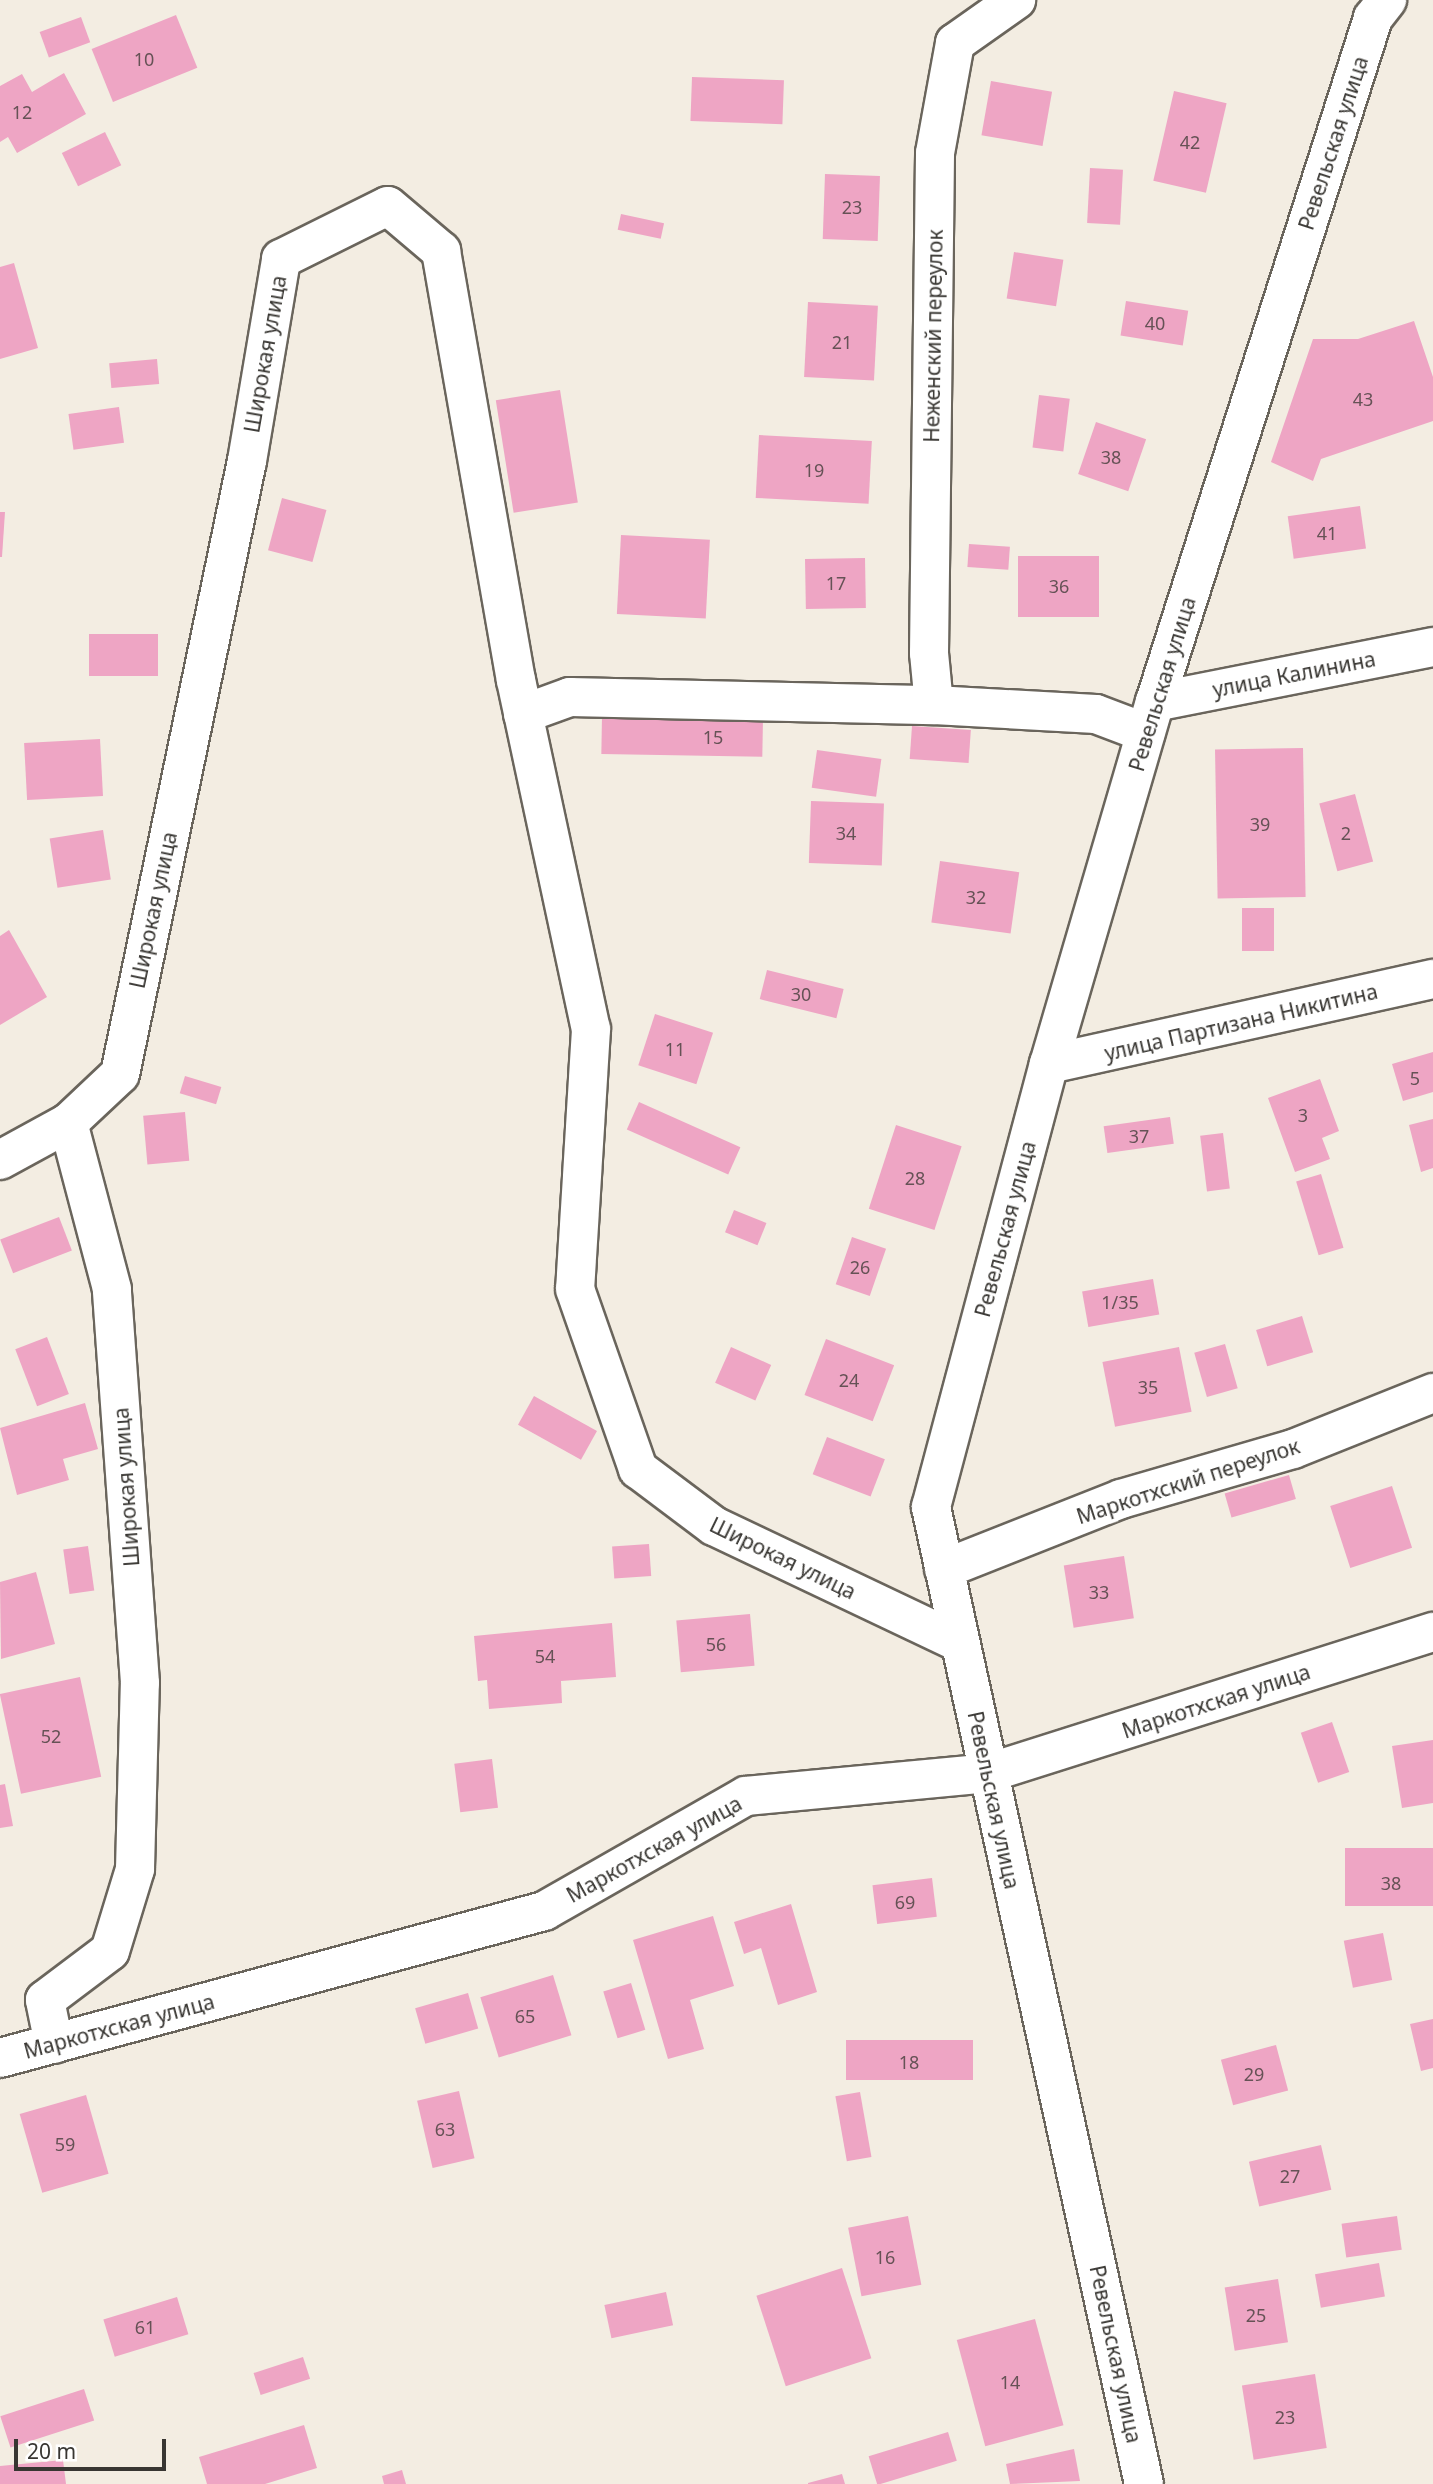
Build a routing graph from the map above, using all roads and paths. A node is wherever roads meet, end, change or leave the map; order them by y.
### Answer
1 (1016, 0) edge
2 (1387, 0) edge
3 (1433, 647) edge
4 (934, 705) junction
5 (523, 714) junction
6 (1150, 717) junction
7 (1433, 979) edge
8 (1049, 1064) junction
9 (68, 1123) junction
10 (0, 1160) edge
11 (1433, 1393) edge
12 (944, 1569) junction
13 (1433, 1632) edge
14 (960, 1643) junction
15 (988, 1773) junction
16 (54, 2044) junction
17 (0, 2058) edge
18 (1144, 2484) edge

1 - 4 street, Неженский переулок
2 - 6 street, Ревельская улица
3 - 6 street, улица Калинина
4 - 5 street
4 - 6 street
5 - 9 street, Широкая улица
5 - 14 street, Широкая улица
6 - 8 street, Ревельская улица
7 - 8 street, улица Партизана Никитина
8 - 12 street, Ревельская улица
9 - 10 street
9 - 16 street, Широкая улица
11 - 12 street, Маркотхский переулок
12 - 14 street, Ревельская улица
13 - 15 street, Маркотхская улица
14 - 15 street, Ревельская улица
15 - 16 street, Маркотхская улица
15 - 18 street, Ревельская улица
16 - 17 street, Маркотхская улица

